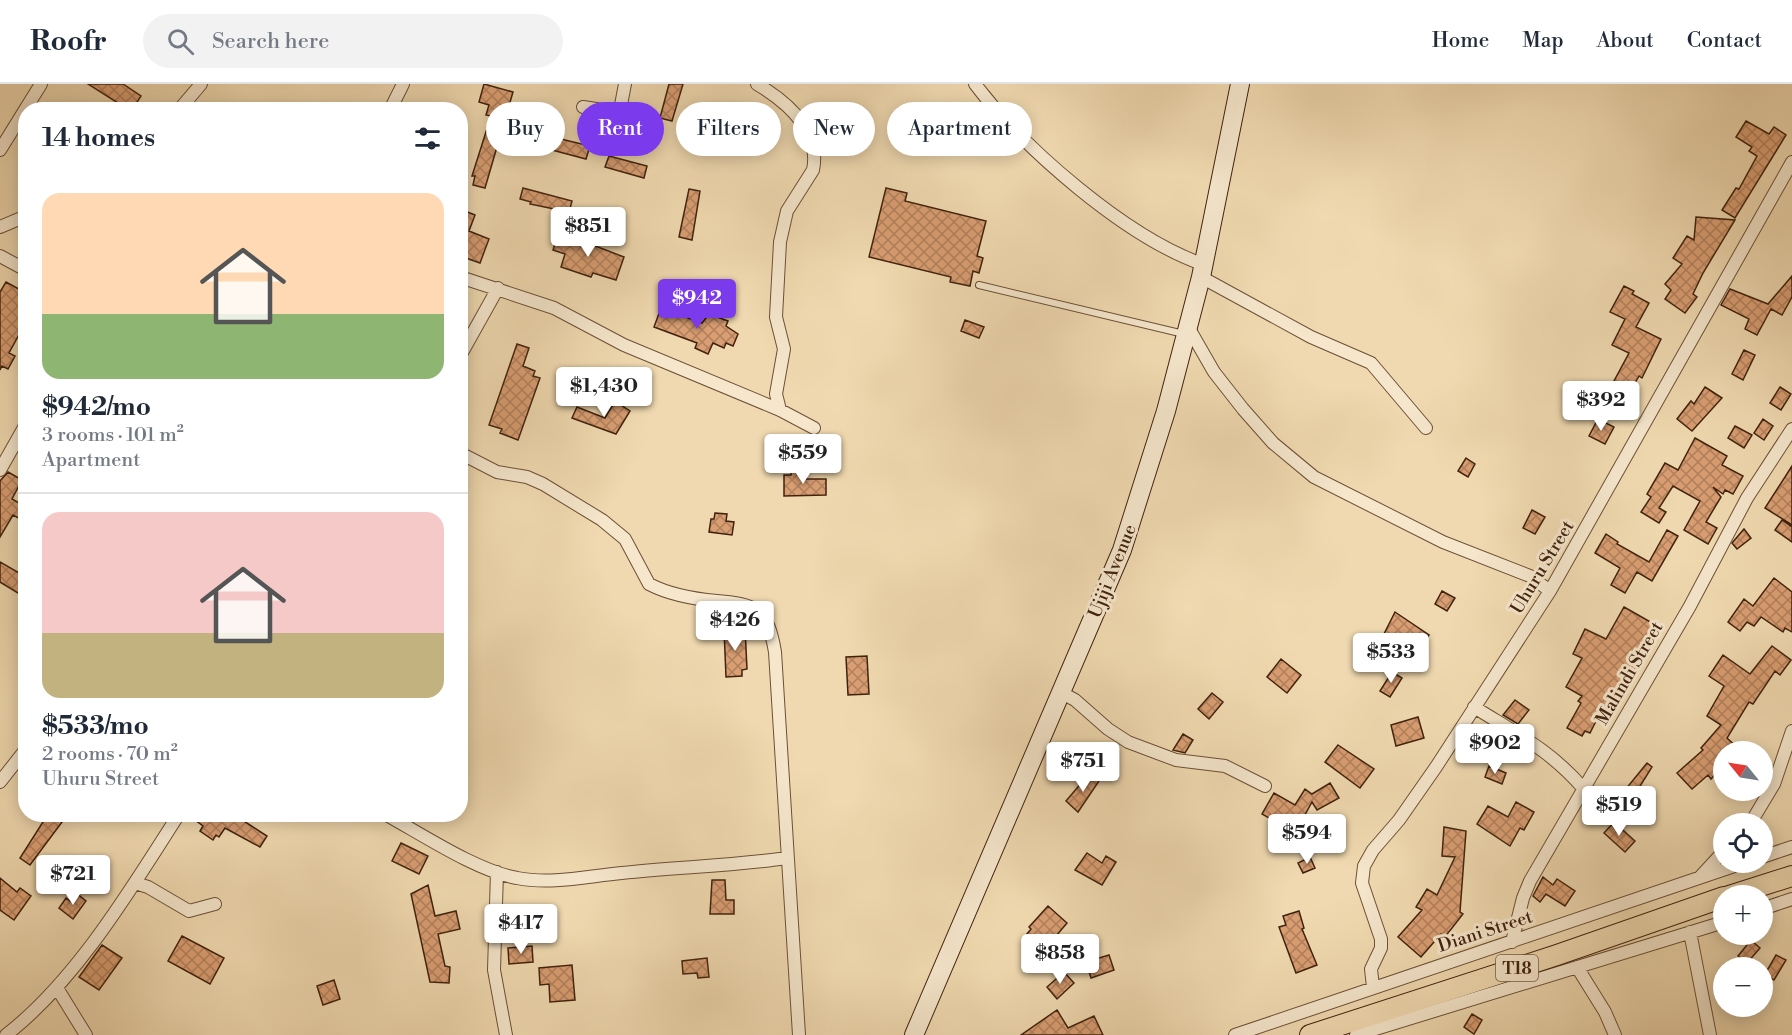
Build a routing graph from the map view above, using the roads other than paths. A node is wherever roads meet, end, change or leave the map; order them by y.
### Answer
1 (41, 84) edge
2 (201, 84) edge
3 (403, 84) edge
4 (626, 84) edge
5 (758, 84) edge
6 (975, 84) edge
7 (1240, 84) edge
8 (30, 102) edge
9 (186, 102) edge
10 (394, 102) edge
11 (622, 102) edge
12 (18, 121) edge
13 (0, 150) edge
14 (1792, 162) edge
15 (18, 219) edge
16 (0, 227) edge
17 (0, 256) edge
18 (18, 266) edge
19 (1201, 270) junction
20 (468, 280) edge
21 (979, 285) dead end
22 (498, 288) junction
23 (1186, 330) junction
24 (468, 342) edge
25 (780, 410) junction
26 (814, 428) dead end
27 (1426, 428) dead end
28 (1792, 429) edge
29 (18, 438) edge
30 (468, 457) edge
31 (0, 470) edge
32 (1550, 591) junction
33 (1062, 693) junction
34 (1474, 707) junction
35 (1792, 731) edge
36 (18, 759) edge
37 (0, 782) edge
38 (1265, 786) dead end
39 (1583, 788) junction
40 (1757, 813) edge
41 (173, 822) edge
42 (401, 822) edge
43 (1792, 848) edge
44 (1773, 854) edge
45 (787, 858) junction
46 (1713, 863) edge
47 (496, 872) junction
48 (1714, 873) edge
49 (1792, 876) edge
50 (1699, 878) junction
51 (135, 883) junction
52 (1764, 885) edge
53 (1792, 899) edge
54 (1713, 901) edge
55 (215, 904) dead end
56 (1773, 905) edge
57 (1713, 925) edge
58 (1690, 932) junction
59 (1512, 942) junction
60 (1576, 967) junction
61 (1372, 987) junction
62 (57, 988) junction
63 (6, 1035) edge
64 (86, 1035) edge
65 (507, 1035) edge
66 (799, 1035) edge
67 (914, 1035) edge
68 (1235, 1035) edge
69 (1310, 1035) edge
70 (1356, 1035) edge
71 (1615, 1035) edge
72 (1710, 1035) edge

1 - 8 street
2 - 9 street
3 - 10 street
4 - 11 street
5 - 25 street
6 - 19 street
7 - 19 main road, Ujiji Avenue
12 - 13 street
14 - 32 street, Uhuru Street
15 - 16 street
17 - 18 street
19 - 23 main road, Ujiji Avenue
19 - 27 street
20 - 22 street
21 - 23 lane
22 - 24 street
22 - 25 street
23 - 32 street
23 - 33 main road, Ujiji Avenue
25 - 26 street
28 - 39 street, Malindi Street
29 - 31 street
30 - 45 street
32 - 34 street, Uhuru Street
33 - 38 street
33 - 67 main road, Ujiji Avenue
34 - 39 street
34 - 61 street, Uhuru Street
35 - 40 street
36 - 37 street
39 - 59 street, Malindi Street
41 - 51 street
42 - 47 street
43 - 44 street
45 - 47 street
45 - 66 street
46 - 50 street
47 - 65 street
48 - 50 street, Diani Street
49 - 52 main road
50 - 59 street, Diani Street
51 - 55 street
51 - 62 street
53 - 56 street
54 - 69 main road, T18
57 - 58 street
58 - 60 street
58 - 72 street
59 - 61 street, Diani Street
60 - 70 street
60 - 71 street
61 - 68 street, Diani Street
62 - 63 street
62 - 64 street

